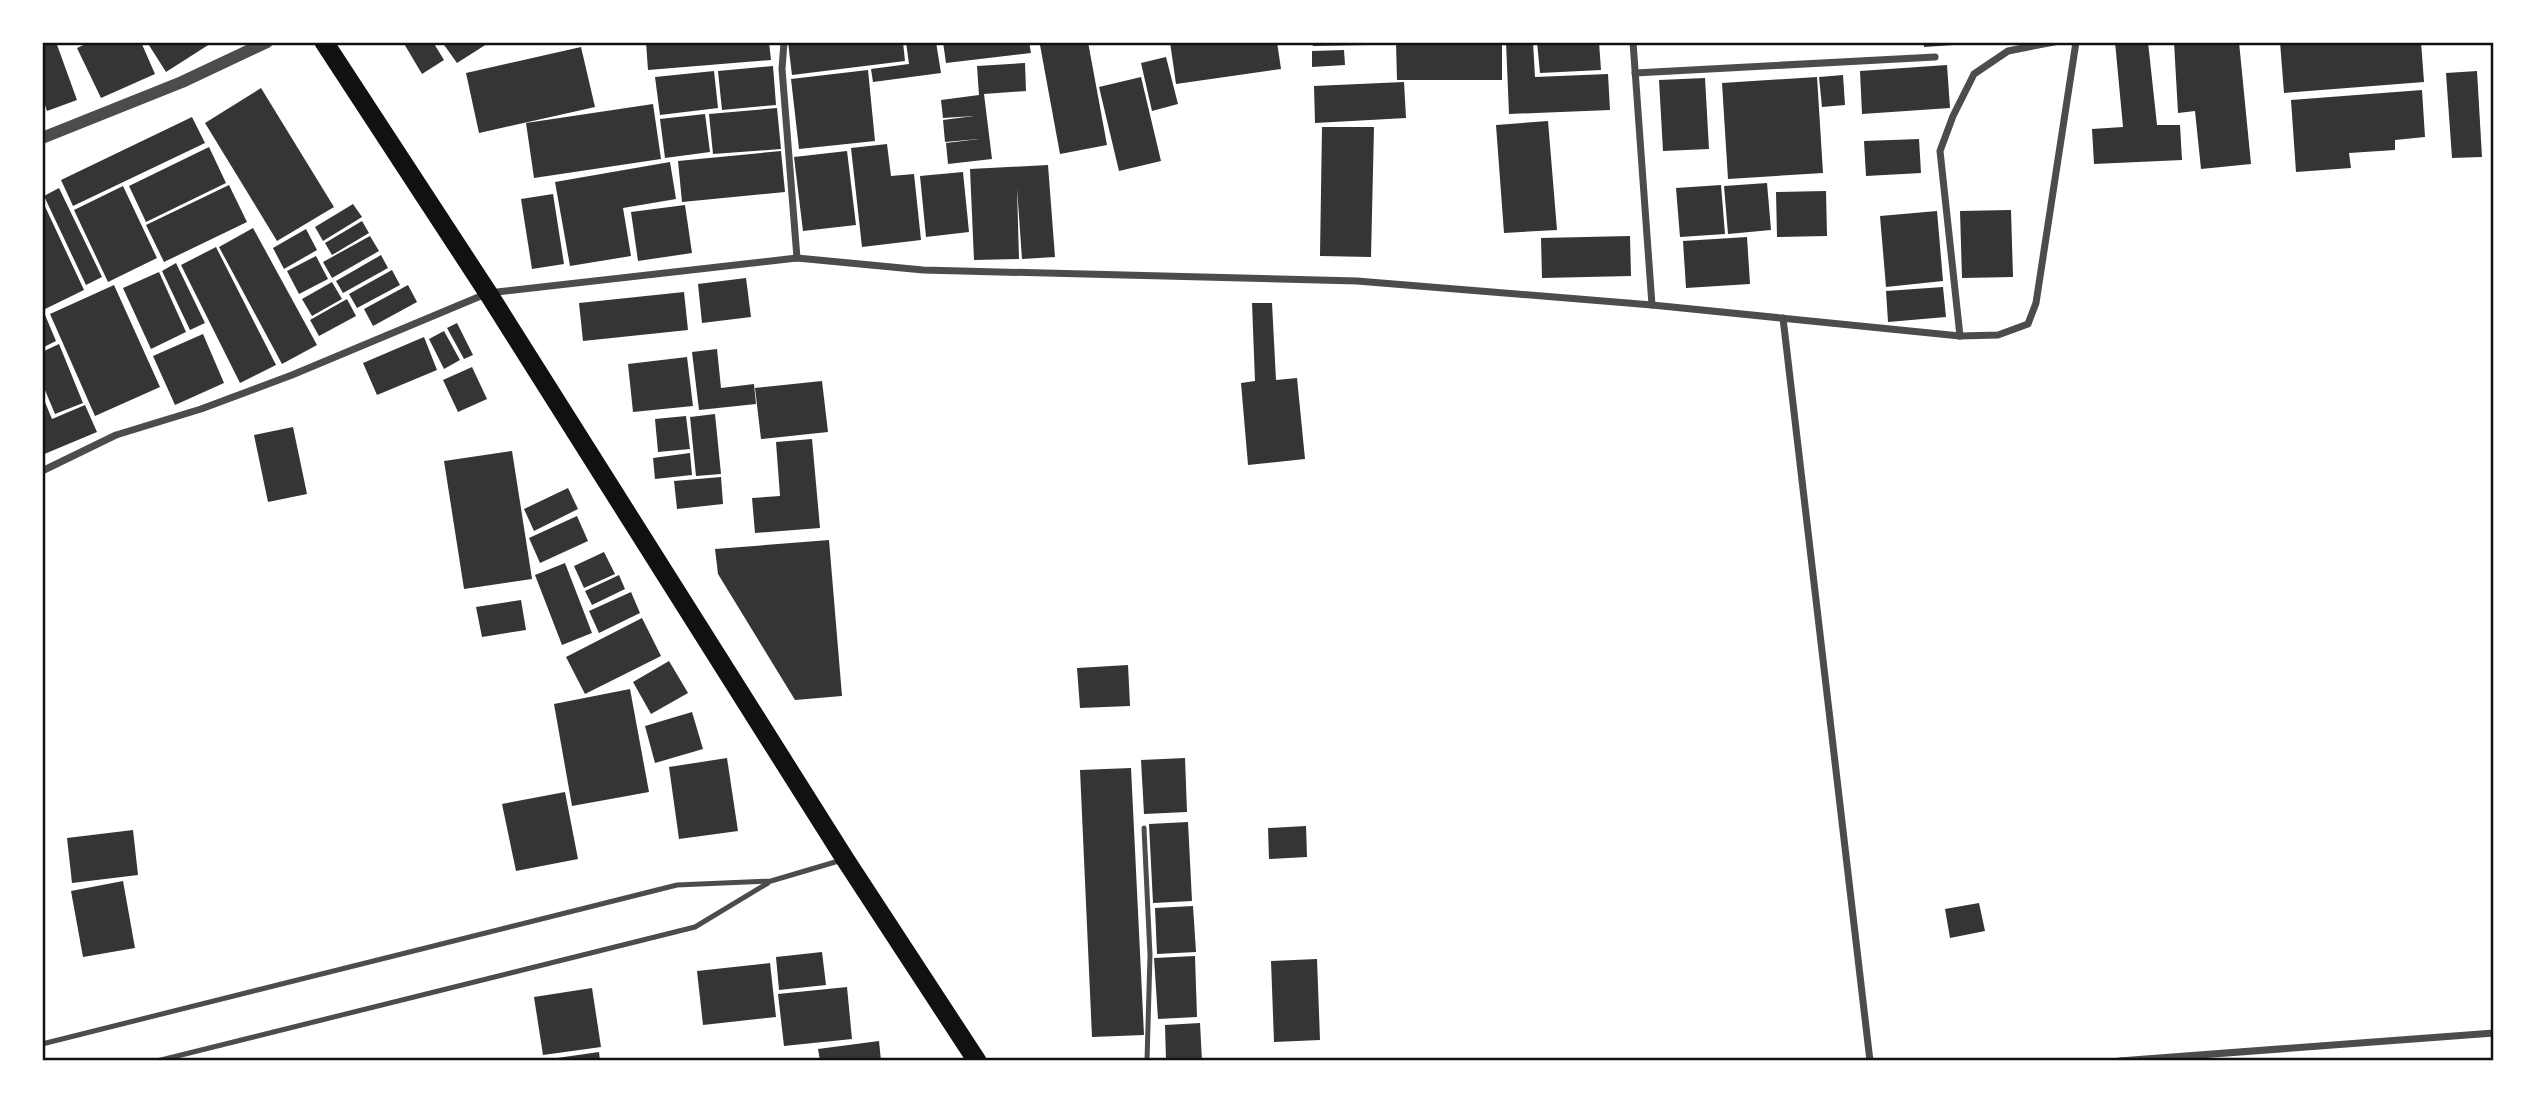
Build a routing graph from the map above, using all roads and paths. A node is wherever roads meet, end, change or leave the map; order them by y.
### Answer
1 (267, 42) edge
2 (324, 42) edge
3 (785, 42) edge
4 (1633, 42) edge
5 (2054, 42) edge
6 (2076, 42) edge
7 (1935, 57) dead end
8 (1635, 73) junction
9 (42, 138) edge
10 (797, 258) junction
11 (488, 293) junction
12 (1653, 305) junction
13 (1783, 318) junction
14 (1960, 336) junction
15 (42, 471) edge
16 (1144, 828) dead end
17 (845, 859) junction
18 (771, 881) junction
19 (2494, 1033) edge
20 (42, 1044) edge
21 (158, 1061) edge
22 (977, 1061) edge
23 (1147, 1061) edge
24 (1870, 1061) edge
25 (2119, 1061) edge

1 - 9 street
2 - 11 highway
3 - 10 street
4 - 8 street
5 - 14 street
6 - 14 street
7 - 8 street
8 - 12 street
10 - 11 street
10 - 12 street
11 - 15 street
11 - 17 highway
12 - 13 street
13 - 14 street
13 - 24 street
16 - 23 lane
17 - 18 lane
17 - 22 highway
18 - 20 lane
18 - 21 lane
19 - 25 street

